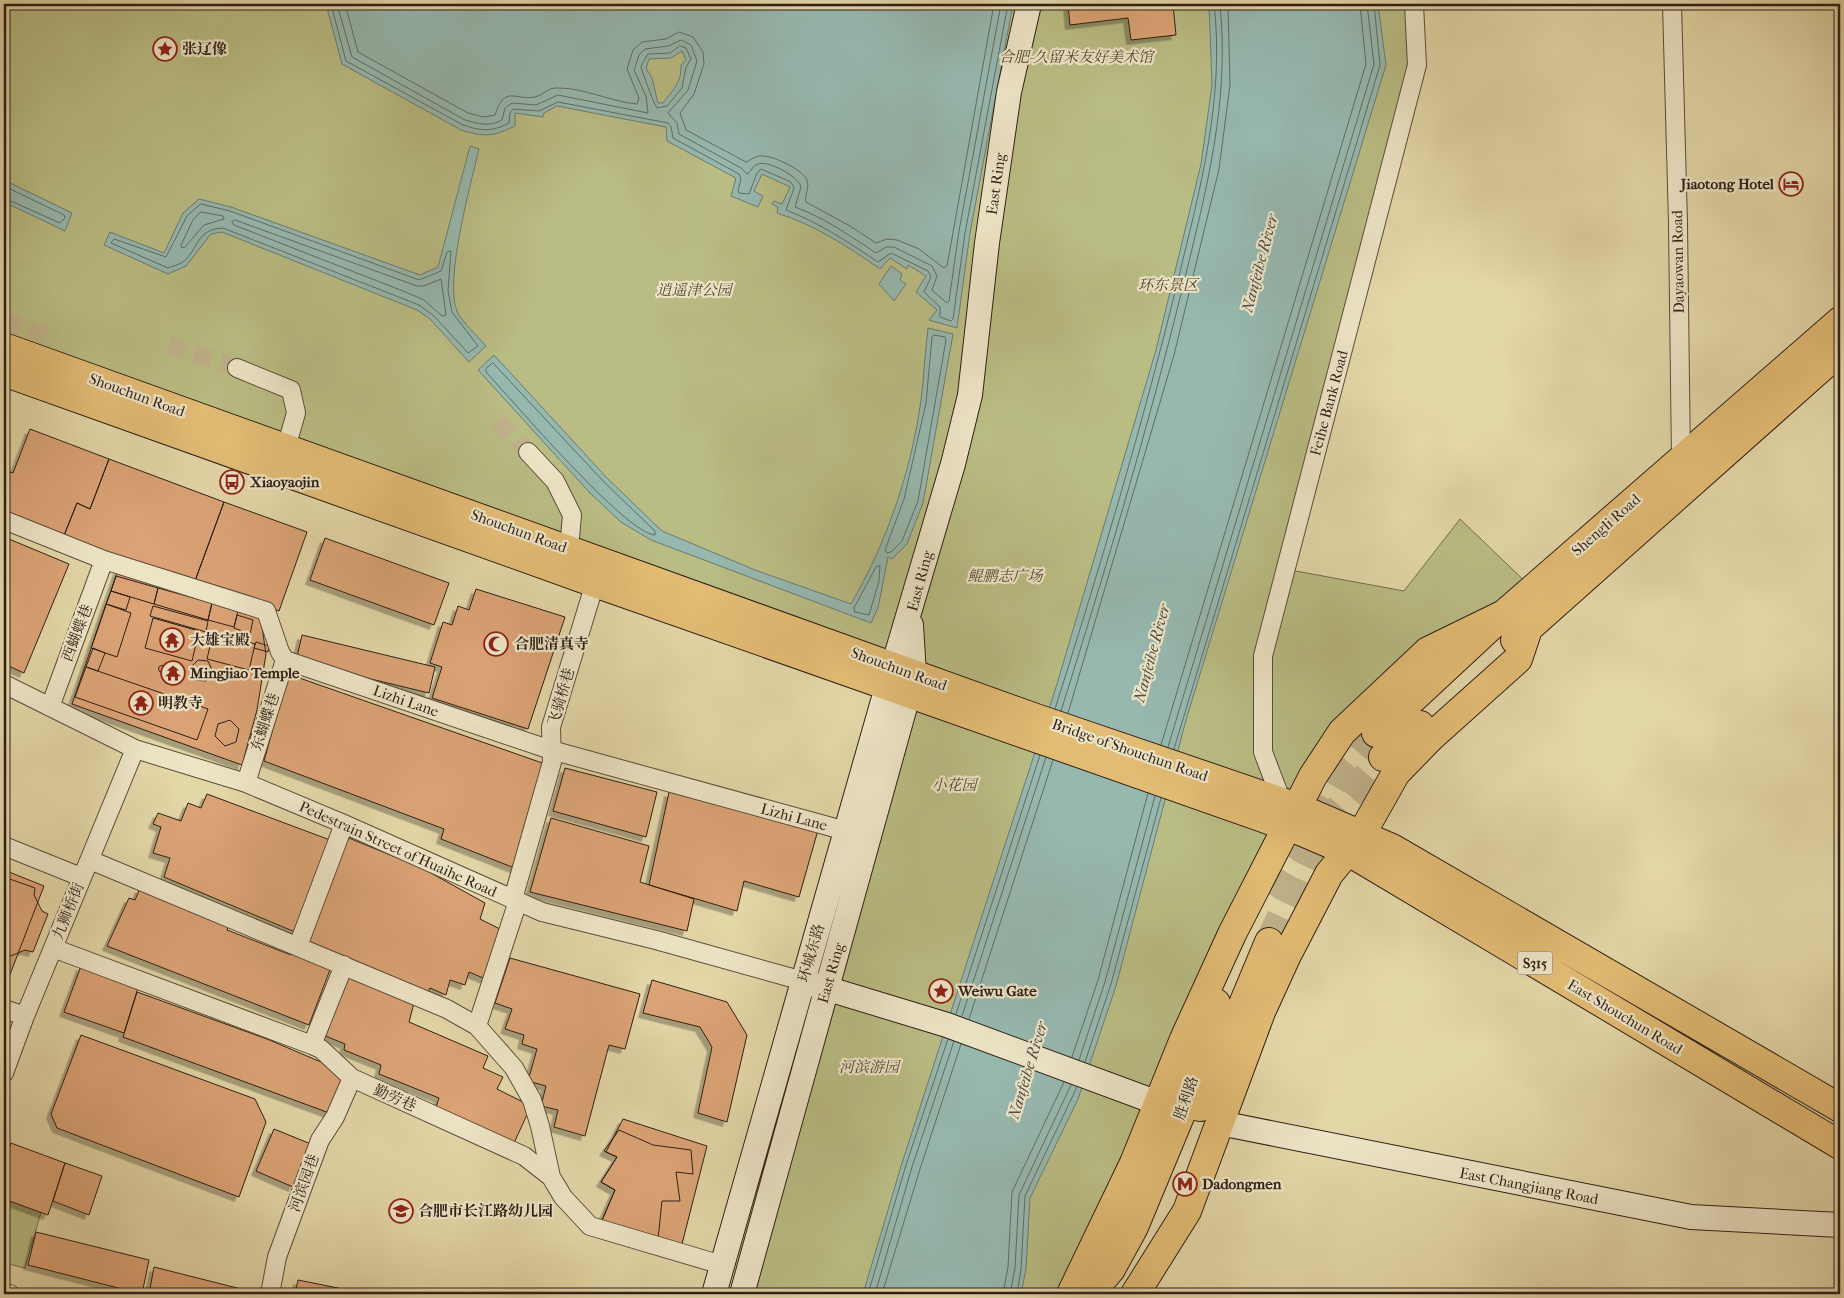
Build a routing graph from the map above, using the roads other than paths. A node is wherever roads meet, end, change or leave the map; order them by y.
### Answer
1 (1029, 4) edge
2 (1414, 4) edge
3 (1672, 4) edge
4 (1840, 321) edge
5 (4, 347) edge
6 (1840, 351) edge
7 (237, 368) tunnel mouth
8 (4, 372) edge
9 (286, 448) junction
10 (528, 452) tunnel mouth
11 (1681, 460) junction
12 (4, 520) edge
13 (569, 549) junction
14 (104, 560) junction
15 (595, 583) junction
16 (1504, 614) junction
17 (1528, 629) junction
18 (285, 660) junction
19 (900, 680) junction
20 (4, 684) edge
21 (50, 707) junction
22 (1030, 726) joint
23 (135, 749) junction
24 (551, 750) junction
25 (246, 783) junction
26 (1224, 792) joint
27 (1289, 812) junction
28 (344, 824) junction
29 (846, 831) junction
30 (1355, 843) junction
31 (4, 846) edge
32 (90, 860) junction
33 (82, 877) junction
34 (1267, 893) tunnel mouth
35 (515, 900) junction
36 (1269, 942) tunnel mouth
37 (298, 946) junction
38 (53, 948) junction
39 (344, 965) junction
40 (803, 981) junction
41 (827, 988) junction
42 (4, 1009) edge
43 (25, 1016) junction
44 (477, 1026) junction
45 (312, 1045) junction
46 (4, 1073) edge
47 (352, 1078) junction
48 (1158, 1103) junction
49 (1840, 1108) edge
50 (1220, 1124) junction
51 (1840, 1145) edge
52 (551, 1177) junction
53 (1840, 1225) edge
54 (722, 1266) junction
55 (4, 1293) edge
56 (10, 1294) edge
57 (270, 1294) edge
58 (714, 1294) edge
59 (742, 1294) edge
60 (1071, 1294) edge
61 (1090, 1294) edge
62 (1134, 1294) edge

1 - 19 street, East Ring
2 - 27 street, Feihe Bank Road
3 - 11 street, Dayaowan Road
4 - 11 main road, Shengli Road
5 - 9 main road, Shouchun Road
6 - 17 main road, Shengli Road
7 - 9 street
8 - 15 main road, Shouchun Road
9 - 13 main road, Shouchun Road
10 - 13 street
11 - 16 main road, Shengli Road
12 - 14 street
13 - 19 main road, Shouchun Road
14 - 18 street
14 - 21 street, 西蝴蝶巷
15 - 19 main road, Shouchun Road
15 - 24 street, 飞骑桥巷
16 - 17 main road, Shengli Road
16 - 27 main road
17 - 30 main road
18 - 24 street, Lizhi Lane
18 - 25 street, 东蝴蝶巷
19 - 22 main road, Shouchun Road
19 - 29 street, 环城东路
19 - 41 street, East Ring
20 - 21 street, Pedestrain Street of Huaihe Road
21 - 23 street, Pedestrain Street of Huaihe Road
22 - 26 main road, Bridge of Shouchun Road
23 - 25 street, Pedestrain Street of Huaihe Road
23 - 32 street, 九狮桥街
24 - 29 street, Lizhi Lane
24 - 35 street, 飞骑桥巷
25 - 28 street, Pedestrain Street of Huaihe Road
26 - 27 main road, East Shouchun Road / S315
27 - 30 main road, East Shouchun Road / S315
27 - 48 main road
28 - 35 street, Pedestrain Street of Huaihe Road
28 - 37 street
29 - 40 street, 环城东路
30 - 49 main road, East Shouchun Road / S315
30 - 50 main road
30 - 51 main road, East Shouchun Road / S315
31 - 33 street
32 - 33 street, 九狮桥街
32 - 37 street
33 - 38 street, 九狮桥街
34 - 61 main road, 胜利路
35 - 40 street, Pedestrain Street of Huaihe Road
35 - 44 street, 飞骑桥巷
36 - 62 main road, 胜利路
37 - 39 street
38 - 43 street, 九狮桥街
38 - 45 street, 勤劳巷
39 - 44 street
39 - 45 street
40 - 41 street
40 - 54 street, 环城东路
41 - 48 street
41 - 59 street, East Ring
42 - 43 street
43 - 46 street, 九狮桥街
44 - 52 street
45 - 47 street, 勤劳巷
47 - 52 street, 勤劳巷
47 - 57 street, 河滨园巷
48 - 60 main road
50 - 53 street, East Changjiang Road
50 - 62 main road
52 - 54 street, 勤劳巷
54 - 58 street, 环城东路
55 - 56 street

